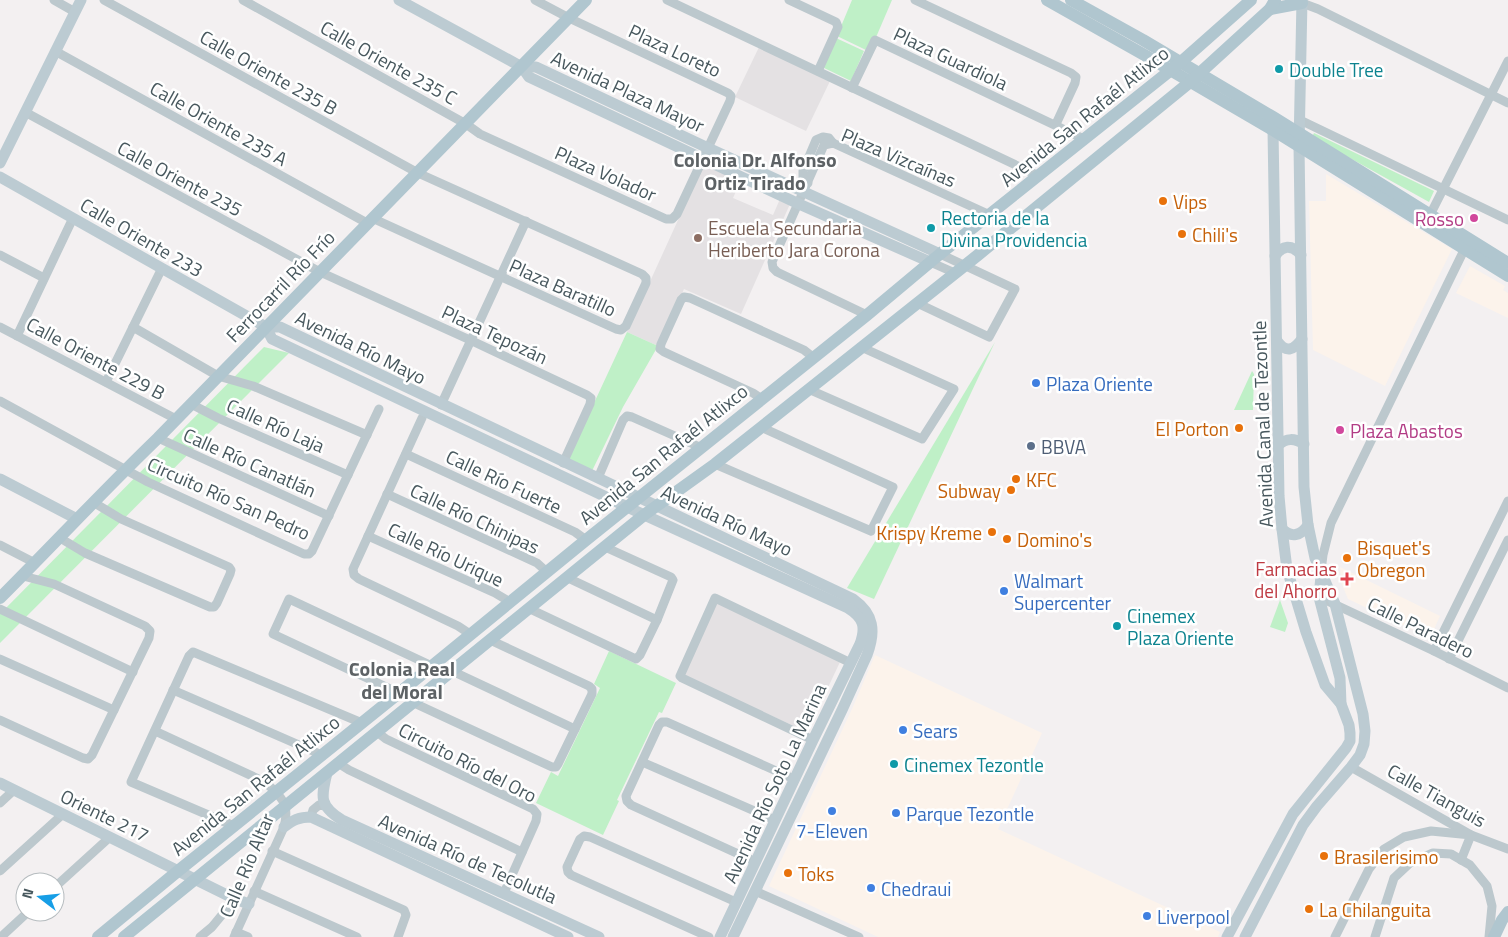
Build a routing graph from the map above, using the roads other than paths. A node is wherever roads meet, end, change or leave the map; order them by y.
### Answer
1 (54, 0) edge
2 (80, 0) edge
3 (104, 0) edge
4 (243, 0) edge
5 (399, 0) edge
6 (535, 0) edge
7 (586, 0) edge
8 (667, 0) edge
9 (789, 0) edge
10 (915, 0) edge
11 (1047, 0) edge
12 (1071, 0) edge
13 (1251, 0) edge
14 (1302, 2) edge
15 (1273, 4) edge
16 (1320, 4) edge
17 (75, 12) junction
18 (569, 18) junction
19 (55, 52) junction
20 (1508, 61) edge
21 (1181, 62) junction
22 (522, 67) junction
23 (1170, 70) junction
24 (818, 71) junction
25 (1195, 78) junction
26 (852, 88) junction
27 (1492, 95) junction
28 (1508, 103) edge
29 (25, 112) junction
30 (466, 124) junction
31 (1056, 124) junction
32 (1273, 130) junction
33 (1299, 133) junction
34 (1084, 139) junction
35 (706, 153) junction
36 (0, 163) edge
37 (418, 173) junction
38 (1038, 176) junction
39 (0, 177) edge
40 (806, 187) junction
41 (1444, 188) junction
42 (799, 204) junction
43 (990, 215) junction
44 (1430, 215) junction
45 (73, 218) junction
46 (1508, 220) edge
47 (370, 221) junction
48 (526, 221) junction
49 (1468, 244) junction
50 (940, 254) junction
51 (0, 255) edge
52 (1300, 255) junction
53 (1275, 256) junction
54 (930, 262) junction
55 (1508, 263) edge
56 (965, 265) junction
57 (162, 268) junction
58 (320, 272) junction
59 (954, 273) junction
60 (500, 276) junction
61 (1508, 276) edge
62 (44, 278) junction
63 (917, 303) junction
64 (867, 315) junction
65 (0, 326) edge
66 (133, 327) junction
67 (266, 327) junction
68 (17, 336) junction
69 (1302, 339) junction
70 (470, 340) junction
71 (1277, 341) junction
72 (861, 347) junction
73 (814, 358) junction
74 (218, 376) junction
75 (106, 382) junction
76 (808, 389) junction
77 (762, 399) junction
78 (0, 401) edge
79 (191, 404) junction
80 (441, 405) junction
81 (379, 409) dead end
82 (422, 418) dead end
83 (176, 419) junction
84 (761, 427) junction
85 (367, 435) junction
86 (158, 438) junction
87 (1304, 444) junction
88 (1278, 445) junction
89 (702, 448) junction
90 (406, 454) junction
91 (563, 463) junction
92 (715, 464) junction
93 (126, 469) junction
94 (348, 475) junction
95 (598, 478) junction
96 (0, 479) edge
97 (387, 494) junction
98 (639, 498) junction
99 (93, 502) junction
100 (1508, 502) edge
101 (656, 506) junction
102 (628, 507) junction
103 (644, 515) junction
104 (329, 516) junction
105 (78, 519) junction
106 (1308, 525) junction
107 (1282, 529) junction
108 (368, 536) junction
109 (60, 538) junction
110 (586, 540) junction
111 (1508, 540) edge
112 (0, 546) edge
113 (605, 547) junction
114 (35, 563) junction
115 (547, 572) junction
116 (1321, 574) junction
117 (22, 576) junction
118 (568, 578) junction
119 (1319, 597) junction
120 (0, 598) edge
121 (510, 602) junction
122 (1335, 604) junction
123 (0, 609) edge
124 (530, 609) junction
125 (657, 620) junction
126 (470, 634) junction
127 (490, 640) junction
128 (865, 646) junction
129 (1434, 651) junction
130 (0, 659) edge
131 (1449, 659) junction
132 (850, 663) junction
133 (432, 666) junction
134 (452, 671) junction
135 (133, 672) junction
136 (1508, 688) edge
137 (173, 690) junction
138 (399, 693) junction
139 (414, 703) junction
140 (1341, 704) junction
141 (114, 710) junction
142 (0, 720) edge
143 (362, 724) junction
144 (575, 730) junction
145 (155, 731) junction
146 (377, 732) junction
147 (813, 740) junction
148 (322, 755) junction
149 (642, 762) junction
150 (338, 763) junction
151 (1352, 767) junction
152 (327, 773) junction
153 (794, 779) junction
154 (0, 783) edge
155 (14, 790) junction
156 (277, 792) junction
157 (0, 803) edge
158 (286, 806) junction
159 (326, 806) junction
160 (63, 814) junction
161 (311, 817) junction
162 (775, 820) junction
163 (234, 826) junction
164 (284, 827) junction
165 (1471, 834) junction
166 (110, 837) junction
167 (1508, 849) edge
168 (272, 851) junction
169 (522, 852) junction
170 (1461, 860) junction
171 (756, 862) junction
172 (0, 871) edge
173 (178, 871) junction
174 (65, 878) edge
175 (195, 879) junction
176 (254, 891) junction
177 (755, 891) junction
178 (504, 893) junction
179 (235, 899) junction
180 (736, 902) junction
181 (248, 904) junction
182 (1508, 912) edge
183 (17, 922) edge
184 (212, 927) junction
185 (235, 934) edge
186 (736, 936) edge
187 (1, 937) edge
188 (98, 937) edge
189 (124, 937) edge
190 (200, 937) edge
191 (207, 937) edge
192 (248, 937) edge
193 (357, 937) edge
194 (398, 937) edge
195 (568, 937) edge
196 (599, 937) edge
197 (709, 937) edge
198 (720, 937) edge
199 (859, 937) edge
200 (1227, 937) edge
201 (1245, 937) edge
202 (1335, 937) edge
203 (1375, 937) edge
204 (1490, 937) edge
205 (1494, 937) edge

1 - 17 street
2 - 17 street
3 - 37 street, Calle Oriente 235 B
4 - 30 street, Calle Oriente 235 C
5 - 22 street, Avenida Plaza Mayor
6 - 18 street
7 - 18 main road, Ferrocarril Río Frío
8 - 24 street
9 - 24 street
10 - 31 street
11 - 23 main road
12 - 21 main road
13 - 21 main road, Avenida San Rafaél Atlixco
14 - 15 main road
14 - 16 street
14 - 33 street, Avenida Canal de Tezontle
15 - 25 main road, Avenida San Rafaél Atlixco
16 - 27 street
17 - 19 street
18 - 22 main road, Ferrocarril Río Frío
18 - 35 street, Plaza Loreto
19 - 29 street
19 - 47 street, Calle Oriente 235 A
20 - 27 street
21 - 23 main road, Avenida San Rafaél Atlixco
21 - 25 main road
22 - 30 main road, Ferrocarril Río Frío
22 - 35 street, Avenida Plaza Mayor
23 - 25 main road
23 - 34 main road, Avenida San Rafaél Atlixco
24 - 26 street
25 - 32 main road
25 - 33 main road
25 - 56 main road, Avenida San Rafaél Atlixco
26 - 31 street, Plaza Guardiola
26 - 38 street
27 - 28 street
27 - 41 street
29 - 36 street
29 - 58 street, Calle Oriente 235
30 - 35 street, Plaza Volador
30 - 37 main road, Ferrocarril Río Frío
31 - 34 street, Plaza Guardiola
32 - 33 main road
32 - 53 street, Avenida Canal de Tezontle
33 - 41 street
33 - 44 main road
33 - 49 main road
33 - 52 street, Avenida Canal de Tezontle
34 - 38 main road, Avenida San Rafaél Atlixco
35 - 40 street, Avenida Plaza Mayor
35 - 42 street, Avenida Plaza Mayor
37 - 47 main road, Ferrocarril Río Frío
37 - 48 street, Plaza Baratillo
38 - 43 main road, Avenida San Rafaél Atlixco
39 - 45 street, Calle Oriente 233
40 - 42 street, Plaza Vizcaínas
40 - 43 street, Plaza Vizcaínas
40 - 50 street, Avenida Plaza Mayor
41 - 44 street
41 - 46 street
42 - 54 street, Avenida Plaza Mayor
42 - 64 street, Plaza Vizcaínas
43 - 50 main road, Avenida San Rafaél Atlixco
44 - 49 main road
45 - 57 street, Calle Oriente 233
45 - 62 street
47 - 58 main road, Ferrocarril Río Frío
47 - 60 street, Plaza Baratillo
48 - 60 street
48 - 60 street, Plaza Baratillo
49 - 55 main road
49 - 61 main road
49 - 116 street
50 - 54 main road, Avenida San Rafaél Atlixco
50 - 56 street, Avenida Plaza Mayor
51 - 62 street
52 - 53 street
52 - 69 street, Avenida Canal de Tezontle
53 - 71 street, Avenida Canal de Tezontle
54 - 59 street, Avenida Plaza Mayor
54 - 64 main road, Avenida San Rafaél Atlixco
56 - 59 main road, Avenida San Rafaél Atlixco
56 - 63 street, Avenida Plaza Mayor
57 - 66 street
57 - 67 street, Calle Oriente 233
58 - 67 main road, Ferrocarril Río Frío
58 - 70 street, Plaza Tepozán
59 - 63 main road, Avenida San Rafaél Atlixco
60 - 70 street
62 - 68 street
63 - 72 main road, Avenida San Rafaél Atlixco
64 - 73 main road, Avenida San Rafaél Atlixco
65 - 68 street, Calle Oriente 229 B
66 - 74 street
66 - 75 street
67 - 74 main road, Ferrocarril Río Frío
67 - 80 street, Avenida Río Mayo
67 - 102 street, Avenida Río Mayo
68 - 75 street, Calle Oriente 229 B
69 - 71 street
69 - 87 street, Avenida Canal de Tezontle
70 - 80 street
70 - 91 street, Plaza Tepozán
71 - 88 street, Avenida Canal de Tezontle
72 - 76 main road, Avenida San Rafaél Atlixco
72 - 76 street
73 - 77 main road, Avenida San Rafaél Atlixco
73 - 77 street
74 - 79 main road, Ferrocarril Río Frío
74 - 85 street
75 - 83 street, Calle Oriente 229 B
76 - 84 main road, Avenida San Rafaél Atlixco
77 - 89 main road, Avenida San Rafaél Atlixco
78 - 93 street, Circuito Río San Pedro
79 - 83 main road, Ferrocarril Río Frío
79 - 94 street, Calle Río Laja
80 - 91 street, Avenida Río Mayo
81 - 85 street, Circuito Río San Pedro
82 - 90 street
83 - 86 main road, Ferrocarril Río Frío
84 - 92 main road, Avenida San Rafaél Atlixco
84 - 92 street
85 - 94 street, Circuito Río San Pedro
86 - 93 main road, Ferrocarril Río Frío
86 - 104 street, Calle Río Canatlán
87 - 88 street
87 - 106 street, Avenida Canal de Tezontle
88 - 107 street, Avenida Canal de Tezontle
89 - 95 street
89 - 98 main road, Avenida San Rafaél Atlixco
90 - 97 street
90 - 110 street, Calle Río Fuerte
91 - 95 street, Avenida Río Mayo
92 - 101 main road, Avenida San Rafaél Atlixco
93 - 99 main road, Ferrocarril Río Frío
93 - 104 street, Circuito Río San Pedro
94 - 104 street, Circuito Río San Pedro
95 - 98 street, Avenida Río Mayo
96 - 105 street
97 - 108 street
97 - 115 street, Calle Río Chinipas
98 - 101 street, Avenida Río Mayo
98 - 102 main road, Avenida San Rafaél Atlixco
99 - 105 main road, Ferrocarril Río Frío
99 - 109 street
100 - 129 street
101 - 103 main road, Avenida San Rafaél Atlixco
101 - 128 street, Avenida Río Mayo
102 - 103 street, Avenida Río Mayo
102 - 110 main road, Avenida San Rafaél Atlixco
103 - 113 main road, Avenida San Rafaél Atlixco
103 - 128 street, Avenida Río Mayo
105 - 109 main road, Ferrocarril Río Frío
106 - 107 street
106 - 116 street, Avenida Canal de Tezontle
107 - 140 street, Avenida Canal de Tezontle
108 - 121 street, Calle Río Urique
108 - 126 street
109 - 114 main road, Ferrocarril Río Frío
110 - 115 main road, Avenida San Rafaél Atlixco
111 - 131 street
112 - 114 street
113 - 118 main road, Avenida San Rafaél Atlixco
113 - 125 street
114 - 117 main road, Ferrocarril Río Frío
115 - 121 main road, Avenida San Rafaél Atlixco
116 - 119 street, Avenida Canal de Tezontle
116 - 122 street, Avenida Canal de Tezontle
117 - 120 main road, Ferrocarril Río Frío
117 - 135 street
118 - 124 main road, Avenida San Rafaél Atlixco
118 - 125 street
119 - 122 street, Calle Paradero
119 - 140 street, Avenida Canal de Tezontle
121 - 126 main road, Avenida San Rafaél Atlixco
122 - 129 street, Calle Paradero
122 - 151 street, Avenida Canal de Tezontle
123 - 135 street
124 - 125 street
124 - 127 main road, Avenida San Rafaél Atlixco
126 - 133 main road, Avenida San Rafaél Atlixco
127 - 134 main road, Avenida San Rafaél Atlixco
127 - 144 street
128 - 132 street, Avenida Río Soto La Marina
128 - 177 street, Avenida Río Soto La Marina
129 - 131 street, Calle Paradero
130 - 141 street
131 - 136 street, Calle Paradero
132 - 147 street, Avenida Río Soto La Marina
132 - 147 street
133 - 138 main road, Avenida San Rafaél Atlixco
133 - 138 street
134 - 139 main road, Avenida San Rafaél Atlixco
134 - 144 street
135 - 141 street
137 - 143 street
137 - 145 street
137 - 148 street
138 - 143 main road, Avenida San Rafaél Atlixco
139 - 144 street
139 - 146 main road, Avenida San Rafaél Atlixco
140 - 200 street, Avenida Canal de Tezontle
141 - 142 street
143 - 148 main road, Avenida San Rafaél Atlixco
145 - 156 street
145 - 163 street
146 - 150 main road, Avenida San Rafaél Atlixco
146 - 169 street, Circuito Río del Oro
147 - 153 street, Avenida Río Soto La Marina
148 - 156 main road, Avenida San Rafaél Atlixco
149 - 153 street
149 - 162 street
149 - 171 street
150 - 152 main road, Avenida San Rafaél Atlixco
150 - 169 street
151 - 165 street, Calle Tianguis
151 - 201 street, Avenida Canal de Tezontle
152 - 158 main road, Avenida San Rafaél Atlixco
152 - 159 street
153 - 162 street, Avenida Río Soto La Marina
154 - 155 street, Oriente 217
155 - 157 street
155 - 160 street, Oriente 217
156 - 158 street
156 - 163 main road, Avenida San Rafaél Atlixco
158 - 164 street, Calle Río Altar
158 - 175 main road, Avenida San Rafaél Atlixco
159 - 161 street
159 - 178 street, Avenida Río de Tecolutla
160 - 166 street, Oriente 217
160 - 172 street
161 - 164 street
161 - 195 street, Avenida Río de Tecolutla
162 - 171 street, Avenida Río Soto La Marina
163 - 173 main road, Avenida San Rafaél Atlixco
164 - 168 street, Calle Río Altar
165 - 167 street, Calle Tianguis
165 - 170 street
165 - 202 street
166 - 173 street, Oriente 217
166 - 174 street
168 - 176 street, Calle Río Altar
168 - 194 street
169 - 178 street, Circuito Río del Oro
170 - 203 street
170 - 204 street
171 - 180 street, Avenida Río Soto La Marina
173 - 175 street, Oriente 217
173 - 188 main road, Avenida San Rafaél Atlixco
175 - 179 street, Oriente 217
175 - 189 main road, Avenida San Rafaél Atlixco
176 - 181 street, Calle Río Altar
176 - 193 street
177 - 186 street, Avenida Río Soto La Marina
177 - 199 street
178 - 196 street, Avenida Río de Tecolutla
179 - 181 street, Oriente 217
179 - 184 street
180 - 197 street
180 - 198 street, Avenida Río Soto La Marina
181 - 185 street, Calle Río Altar
182 - 205 main road
183 - 187 street
184 - 190 street
184 - 191 street
185 - 192 street

